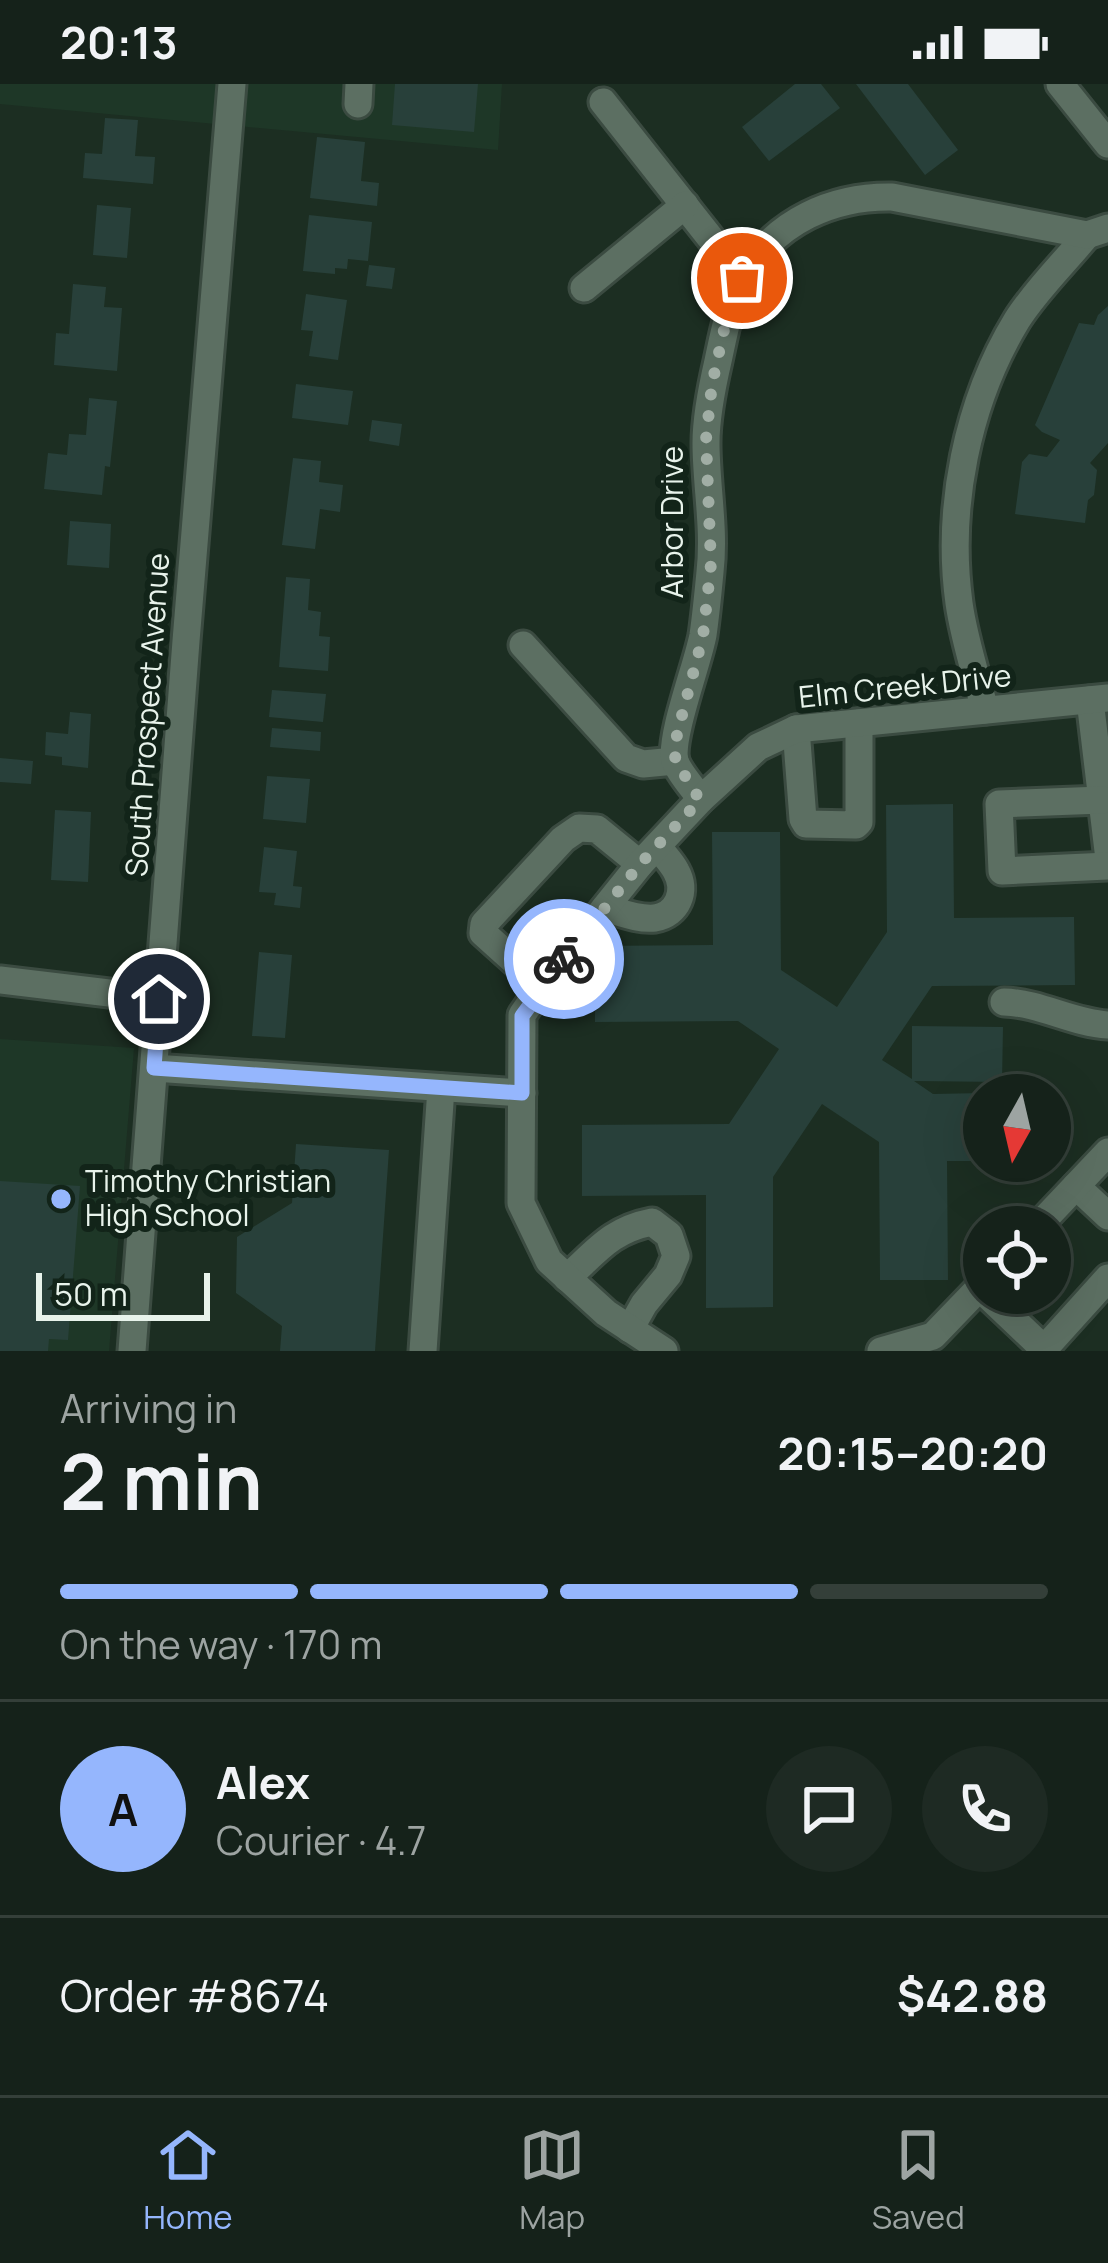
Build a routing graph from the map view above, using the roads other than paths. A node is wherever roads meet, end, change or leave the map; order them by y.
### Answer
1 (232, 84) edge
2 (1060, 84) edge
3 (603, 102) dead end
4 (1108, 144) edge
5 (685, 205) junction
6 (1097, 232) edge
7 (742, 278) junction
8 (584, 288) dead end
9 (524, 645) dead end
10 (1099, 699) edge
11 (985, 710) junction
12 (859, 723) junction
13 (796, 729) junction
14 (675, 760) junction
15 (700, 800) junction
16 (1102, 800) junction
17 (1108, 851) edge
18 (649, 855) junction
19 (1108, 866) edge
20 (605, 908) junction
21 (0, 980) edge
22 (542, 986) junction
23 (159, 999) junction
24 (1004, 1002) dead end
25 (1108, 1025) edge
26 (154, 1068) junction
27 (441, 1088) junction
28 (522, 1093) junction
29 (1108, 1152) edge
30 (1076, 1186) junction
31 (1057, 1206) edge
32 (1108, 1216) edge
33 (567, 1278) junction
34 (1108, 1278) edge
35 (963, 1308) edge
36 (1008, 1314) edge
37 (630, 1329) junction
38 (133, 1351) edge
39 (422, 1351) edge
40 (664, 1351) edge
41 (881, 1351) edge

1 - 23 street, South Prospect Avenue
2 - 4 street
3 - 5 street
5 - 7 street
5 - 8 street
6 - 7 street, Arbor Drive
6 - 11 street
7 - 14 street, Arbor Drive
9 - 14 street
10 - 11 street, Elm Creek Drive
10 - 16 street, Elm Creek Drive
11 - 12 street, Elm Creek Drive
12 - 13 street, Elm Creek Drive
12 - 13 street
13 - 15 street, Elm Creek Drive
14 - 15 street
15 - 18 street, Elm Creek Drive
16 - 17 street, Elm Creek Drive
16 - 19 street
18 - 20 street, Elm Creek Drive
18 - 20 street
18 - 22 street
20 - 22 street, Elm Creek Drive
21 - 23 street
22 - 28 street, Elm Creek Drive
23 - 26 street, South Prospect Avenue
24 - 25 street
26 - 27 street
26 - 38 street, South Prospect Avenue
27 - 28 street
27 - 39 street
28 - 33 street, Elm Creek Drive
29 - 30 street
30 - 31 street
30 - 32 street
33 - 37 street, Elm Creek Drive
33 - 37 street
34 - 36 street
35 - 41 street
37 - 40 street, Elm Creek Drive

